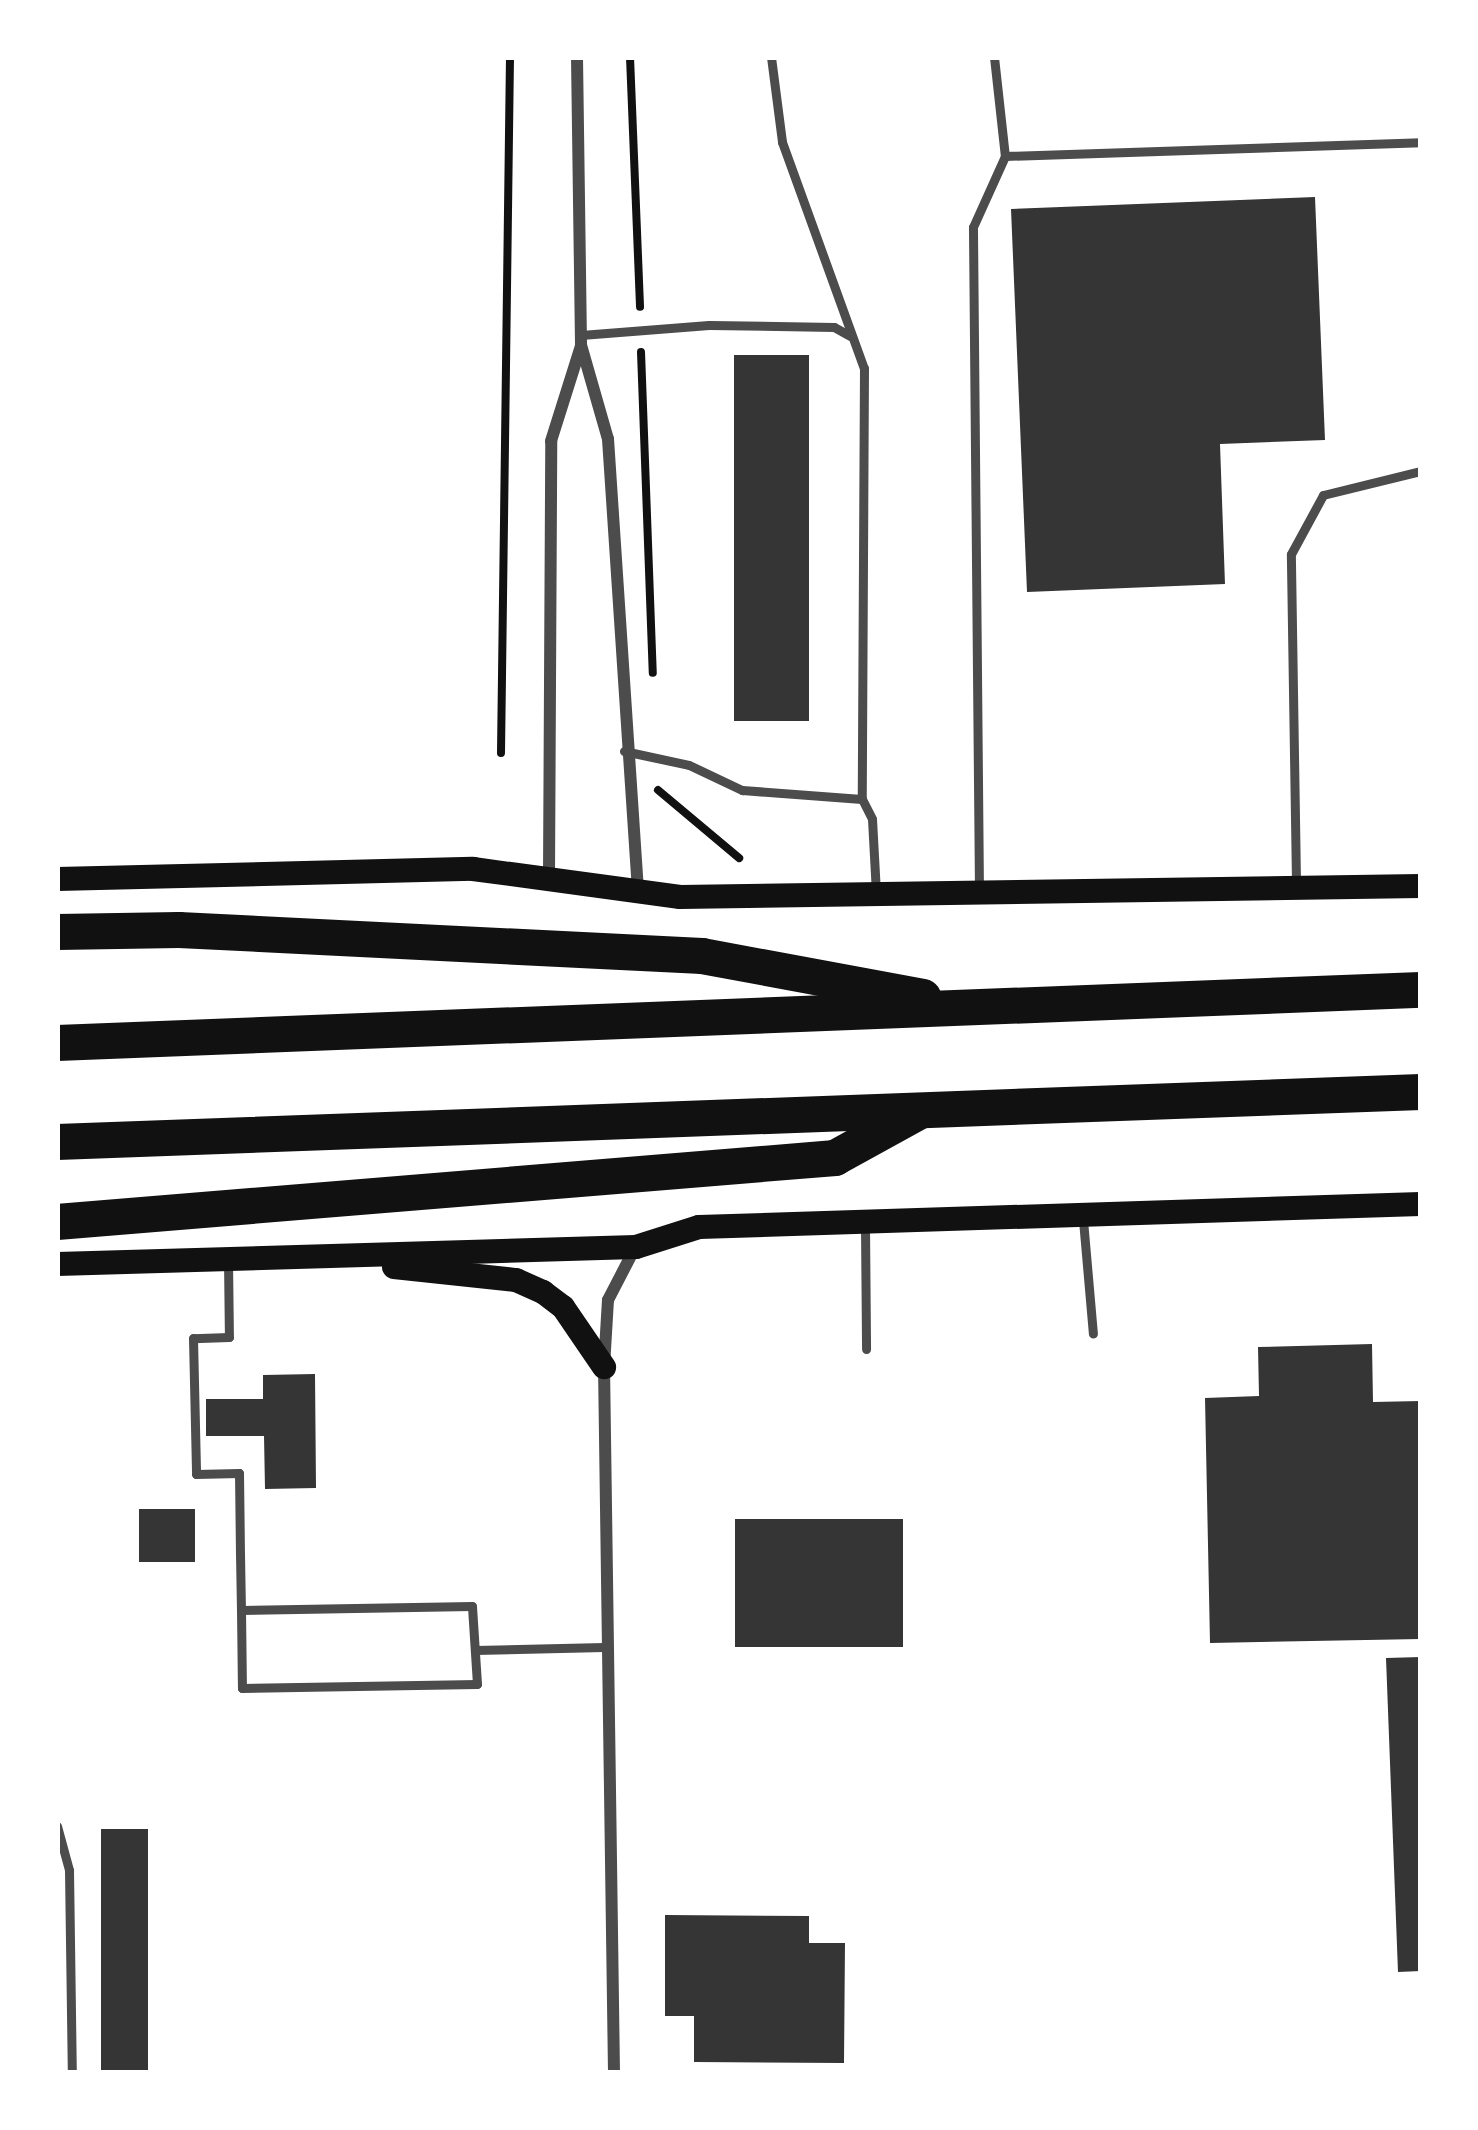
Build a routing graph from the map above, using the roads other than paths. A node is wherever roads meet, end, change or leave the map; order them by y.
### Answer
1 (577, 57) edge
2 (771, 57) edge
3 (994, 57) edge
4 (1421, 142) edge
5 (1005, 157) junction
6 (850, 336) junction
7 (581, 340) junction
8 (1421, 471) edge
9 (624, 751) junction
10 (862, 800) junction
11 (549, 875) junction
12 (57, 878) edge
13 (1421, 886) edge
14 (1296, 888) junction
15 (979, 892) junction
16 (638, 893) junction
17 (877, 894) junction
18 (57, 932) edge
19 (1421, 990) edge
20 (985, 1008) junction
21 (57, 1043) edge
22 (1421, 1092) edge
23 (926, 1108) junction
24 (57, 1142) edge
25 (1421, 1204) edge
26 (1082, 1215) junction
27 (865, 1221) junction
28 (57, 1222) edge
29 (636, 1247) junction
30 (308, 1258) junction
31 (227, 1260) junction
32 (57, 1264) edge
33 (1093, 1334) dead end
34 (866, 1349) dead end
35 (604, 1367) junction
36 (241, 1610) junction
37 (604, 1647) junction
38 (475, 1650) junction
39 (57, 1826) edge
40 (72, 2073) edge
41 (614, 2073) edge

1 - 7 street
2 - 6 lane
3 - 5 lane
4 - 5 lane
5 - 15 lane
6 - 7 lane
6 - 10 lane
7 - 9 street
7 - 11 street
8 - 14 lane
9 - 10 lane
9 - 16 street
10 - 17 lane
11 - 12 main road
11 - 16 main road
13 - 14 main road
14 - 15 main road
15 - 17 main road
16 - 17 main road
18 - 20 highway
19 - 20 highway
20 - 21 highway
22 - 23 highway
23 - 24 highway
23 - 28 highway
25 - 26 main road
26 - 27 main road
26 - 33 lane
27 - 29 main road
27 - 34 lane
29 - 30 main road
29 - 35 street
30 - 31 main road
30 - 35 main road
31 - 32 main road
31 - 36 lane
35 - 37 street
36 - 38 lane
36 - 38 lane
37 - 38 lane
37 - 41 street
39 - 40 lane

